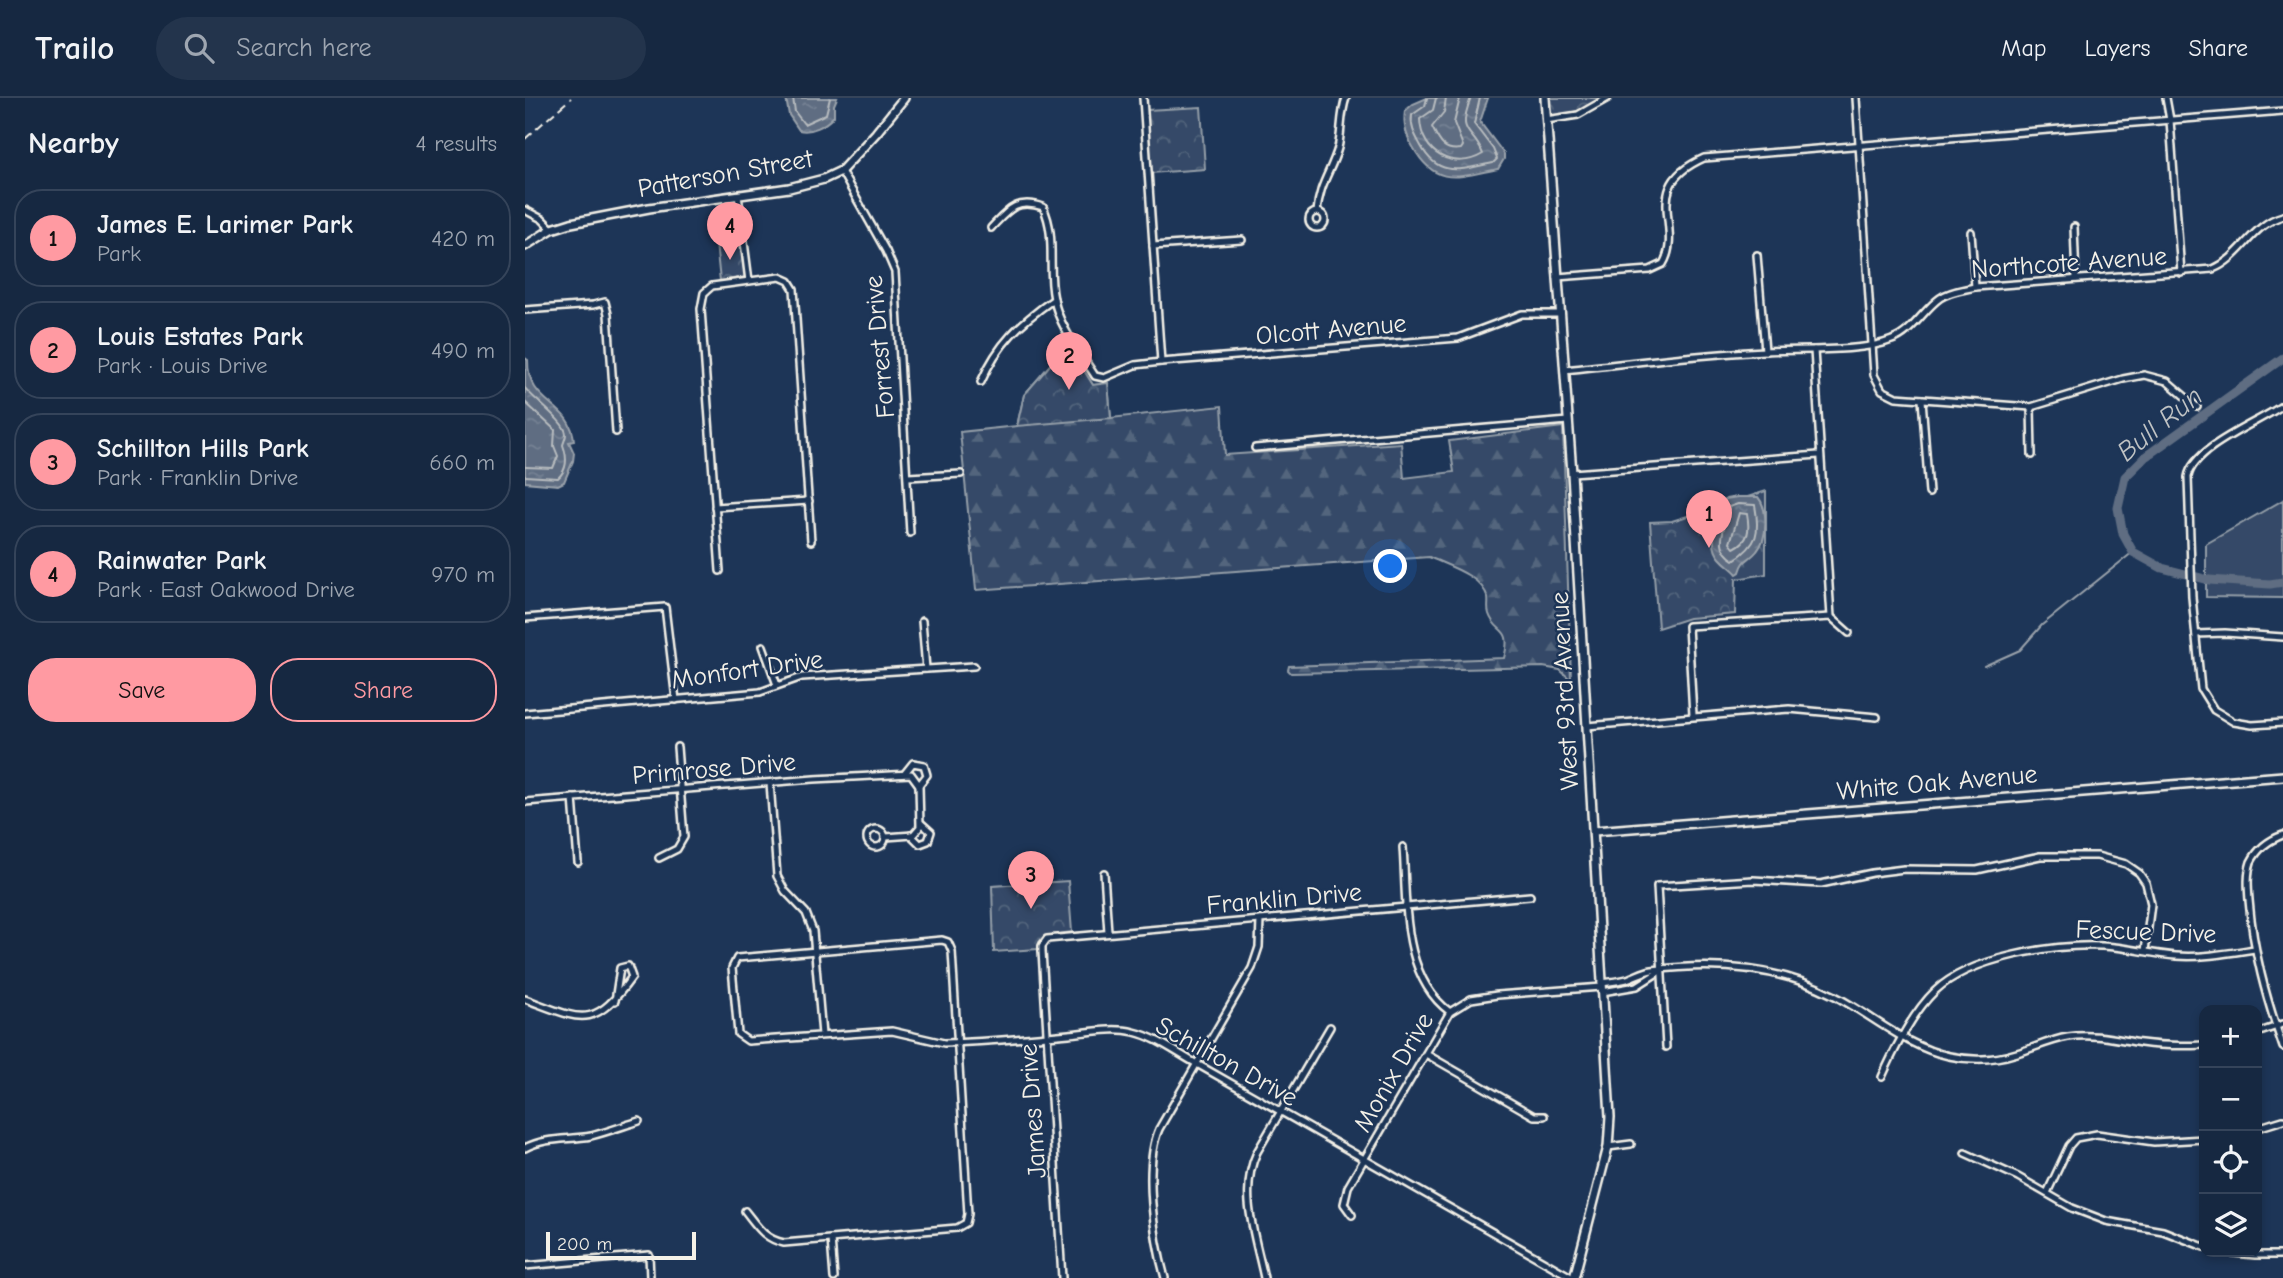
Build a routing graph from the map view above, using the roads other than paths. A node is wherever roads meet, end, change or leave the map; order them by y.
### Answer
1 (904, 98) edge
2 (1143, 98) edge
3 (1346, 98) edge
4 (1545, 98) edge
5 (1608, 98) edge
6 (1856, 98) edge
7 (2166, 98) edge
8 (2283, 111) edge
9 (1546, 120) junction
10 (2170, 120) junction
11 (1859, 145) junction
12 (841, 171) junction
13 (738, 195) junction
14 (525, 210) edge
15 (1317, 212) dead end
16 (2283, 216) edge
17 (991, 228) dead end
18 (2074, 228) dead end
19 (552, 229) junction
20 (1971, 232) dead end
21 (1242, 240) dead end
22 (525, 246) edge
23 (1153, 246) junction
24 (1758, 255) dead end
25 (2181, 273) junction
26 (1557, 277) junction
27 (2076, 279) junction
28 (749, 281) junction
29 (1975, 287) junction
30 (1054, 299) junction
31 (525, 310) edge
32 (1559, 314) junction
33 (1873, 345) junction
34 (1814, 350) junction
35 (1765, 351) junction
36 (1161, 362) junction
37 (1564, 370) junction
38 (981, 382) dead end
39 (1922, 399) junction
40 (2283, 405) edge
41 (2031, 407) junction
42 (2197, 407) dead end
43 (1568, 421) junction
44 (615, 432) dead end
45 (1255, 448) dead end
46 (1819, 455) junction
47 (2032, 455) dead end
48 (1572, 473) junction
49 (961, 474) dead end
50 (908, 477) junction
51 (1929, 493) dead end
52 (809, 500) junction
53 (715, 507) junction
54 (910, 533) dead end
55 (811, 541) dead end
56 (720, 571) dead end
57 (1831, 617) junction
58 (525, 618) edge
59 (922, 621) dead end
60 (1849, 633) dead end
61 (2196, 634) junction
62 (2283, 637) edge
63 (762, 646) dead end
64 (974, 666) dead end
65 (926, 668) junction
66 (777, 685) junction
67 (676, 700) junction
68 (525, 713) edge
69 (1693, 715) junction
70 (1877, 717) dead end
71 (2283, 723) edge
72 (1587, 726) junction
73 (677, 747) dead end
74 (905, 773) junction
75 (2283, 776) edge
76 (770, 783) junction
77 (919, 785) junction
78 (681, 790) junction
79 (573, 798) junction
80 (525, 802) edge
81 (921, 823) junction
82 (1594, 831) junction
83 (911, 835) junction
84 (2283, 835) edge
85 (885, 837) dead end
86 (1403, 847) dead end
87 (659, 858) dead end
88 (578, 862) dead end
89 (1104, 873) dead end
90 (1530, 896) dead end
91 (1407, 906) junction
92 (1260, 920) junction
93 (1108, 932) junction
94 (1044, 942) joint
95 (2255, 949) junction
96 (815, 950) junction
97 (2145, 951) junction
98 (1662, 970) junction
99 (1602, 987) junction
100 (525, 999) edge
101 (615, 1001) junction
102 (1450, 1012) junction
103 (2283, 1024) edge
104 (1330, 1027) dead end
105 (2276, 1027) junction
106 (2262, 1031) edge
107 (822, 1035) junction
108 (1047, 1036) junction
109 (1903, 1037) junction
110 (957, 1042) junction
111 (2199, 1045) edge
112 (2283, 1046) edge
113 (1666, 1047) dead end
114 (1426, 1054) junction
115 (1197, 1064) junction
116 (1882, 1077) dead end
117 (1280, 1112) junction
118 (1545, 1116) dead end
119 (2283, 1120) edge
120 (639, 1121) dead end
121 (2262, 1126) edge
122 (2199, 1139) edge
123 (1631, 1144) dead end
124 (1608, 1147) junction
125 (525, 1148) edge
126 (1965, 1153) dead end
127 (1364, 1160) junction
128 (2047, 1193) junction
129 (745, 1211) dead end
130 (1352, 1215) dead end
131 (831, 1239) junction
132 (2199, 1245) edge
133 (2262, 1255) edge
134 (2283, 1255) edge
135 (525, 1266) edge
136 (650, 1278) edge
137 (834, 1278) edge
138 (1062, 1278) edge
139 (1165, 1278) edge
140 (1264, 1278) edge
141 (1573, 1278) edge

1 - 12 street, Patterson Street
2 - 23 street
3 - 15 street
4 - 9 street, West 93rd Avenue
5 - 9 street
6 - 11 street
7 - 10 street
8 - 10 street
9 - 26 street, West 93rd Avenue
10 - 11 street
10 - 25 street
11 - 26 street
11 - 33 street
12 - 13 street, Patterson Street
12 - 50 street, Forrest Drive
13 - 19 street, Patterson Street
13 - 28 street
14 - 19 street
16 - 25 street, Northcote Avenue
17 - 30 street
18 - 27 street
19 - 22 street, Patterson Street
20 - 29 street
21 - 23 street
23 - 36 street
24 - 35 street
25 - 27 street, Northcote Avenue
26 - 32 street, West 93rd Avenue
27 - 29 street, Northcote Avenue
28 - 52 street
28 - 53 street
29 - 33 street, Northcote Avenue
30 - 36 street, Olcott Avenue
30 - 38 street
31 - 44 street
32 - 36 street, Olcott Avenue
32 - 37 street, West 93rd Avenue
33 - 34 street, Northcote Avenue
33 - 39 street
34 - 35 street, Northcote Avenue
34 - 46 street
35 - 37 street, Northcote Avenue
37 - 43 street, West 93rd Avenue
39 - 41 street
39 - 51 street
40 - 61 street
41 - 42 street
41 - 47 street
43 - 45 street
43 - 48 street, West 93rd Avenue
46 - 48 street
46 - 57 street
48 - 72 street, West 93rd Avenue
49 - 50 street
50 - 54 street, Forrest Drive
52 - 53 street
52 - 55 street
53 - 56 street
57 - 60 street
57 - 69 street
58 - 67 street
59 - 65 street
61 - 62 street
61 - 71 street
63 - 66 street
64 - 65 street, Monfort Drive
65 - 66 street, Monfort Drive
66 - 67 street, Monfort Drive
67 - 68 street, Monfort Drive
69 - 70 street
69 - 72 street
72 - 82 street, West 93rd Avenue
73 - 78 street
74 - 76 street, Primrose Drive
74 - 77 street
74 - 77 street, Primrose Drive
75 - 82 street, White Oak Avenue
76 - 78 street, Primrose Drive
76 - 96 street
77 - 81 street, Primrose Drive
78 - 79 street, Primrose Drive
78 - 87 street
79 - 80 street, Primrose Drive
79 - 88 street
81 - 83 street
81 - 83 street, Primrose Drive
82 - 99 street, West 93rd Avenue
83 - 85 street, Primrose Drive
84 - 95 street
86 - 91 street
89 - 93 street
90 - 91 street, Franklin Drive
91 - 92 street, Franklin Drive
91 - 102 street
92 - 93 street, Franklin Drive
92 - 115 street
93 - 94 street, Franklin Drive
94 - 108 street, James Drive
95 - 97 street, Fescue Drive
95 - 105 street
96 - 107 street
96 - 107 street, Schillton Drive
96 - 110 street
97 - 98 street
97 - 109 street, Fescue Drive
98 - 99 street
98 - 99 street
98 - 109 street
98 - 113 street
99 - 102 street, Monix Drive
99 - 124 street, West 93rd Avenue
100 - 101 street
101 - 101 street
102 - 114 street, Monix Drive
103 - 105 street
104 - 117 street
105 - 106 street
105 - 112 street
107 - 110 street, Schillton Drive
108 - 110 street, Schillton Drive
108 - 115 street, Schillton Drive
108 - 138 street, James Drive
109 - 111 street
109 - 116 street, Fescue Drive
110 - 131 street
114 - 118 street
114 - 127 street, Monix Drive
115 - 117 street, Schillton Drive
115 - 139 street
117 - 127 street, Schillton Drive
117 - 140 street
119 - 121 street
120 - 125 street
122 - 128 street
123 - 124 street
124 - 141 street, West 93rd Avenue
126 - 128 street
127 - 130 street, Monix Drive
127 - 141 street, Schillton Drive
128 - 132 street
129 - 131 street
131 - 137 street
133 - 134 street
135 - 136 street

